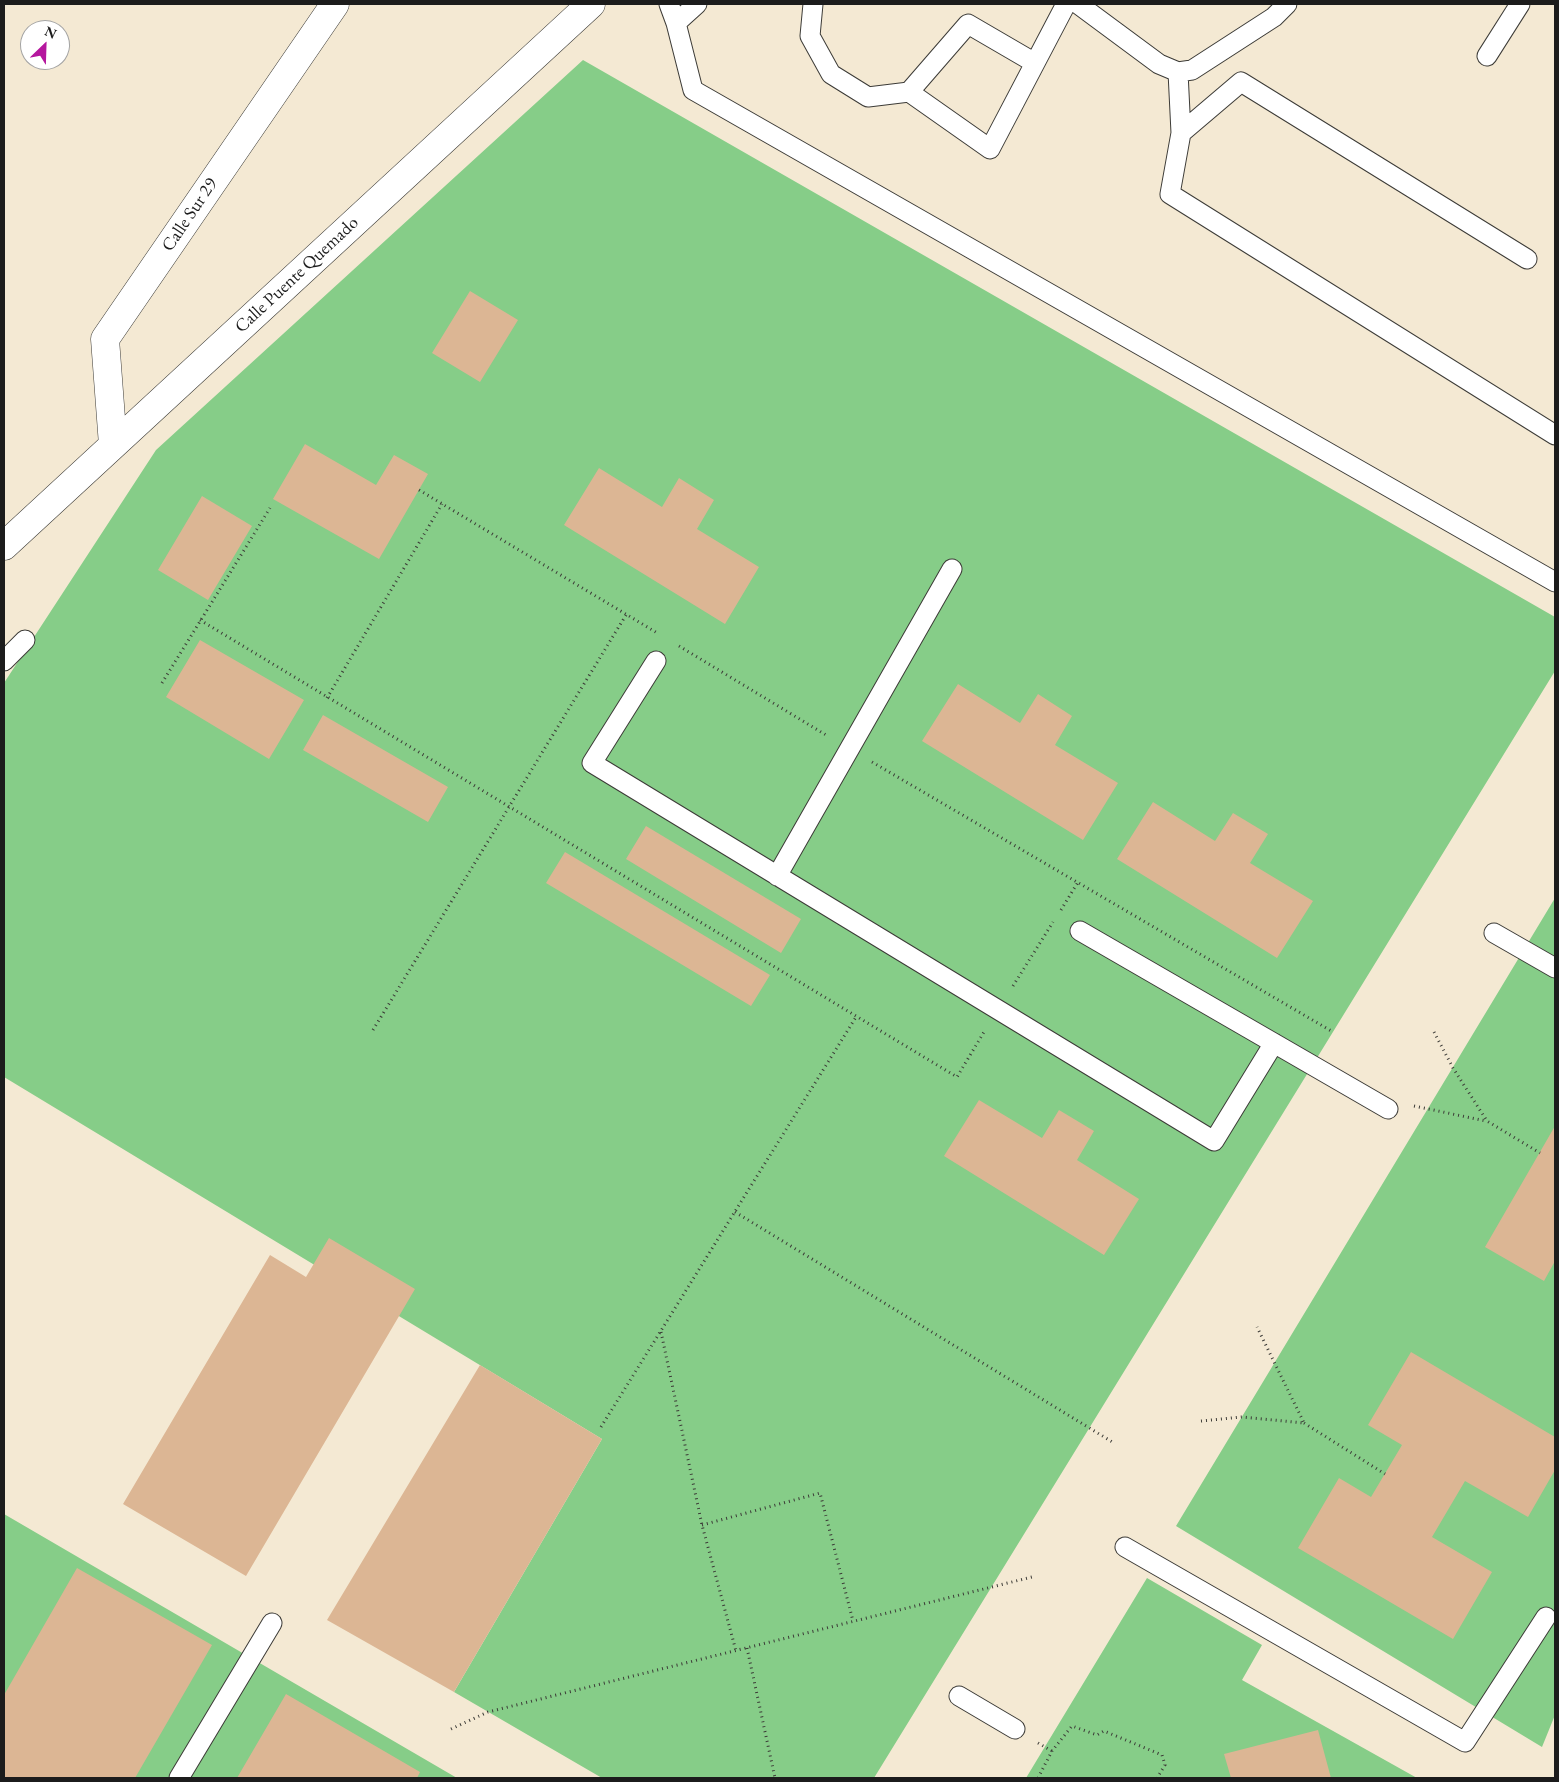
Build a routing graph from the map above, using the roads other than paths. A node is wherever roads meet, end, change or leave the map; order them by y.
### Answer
1 (335, 4) edge
2 (591, 4) edge
3 (669, 4) edge
4 (697, 4) edge
5 (813, 4) edge
6 (1066, 4) edge
7 (1078, 4) edge
8 (1286, 4) edge
9 (1520, 4) edge
10 (676, 23) junction
11 (1487, 56) dead end
12 (1035, 63) junction
13 (1178, 72) junction
14 (909, 92) junction
15 (1181, 133) junction
16 (1527, 258) dead end
17 (1555, 435) edge
18 (113, 445) junction
19 (4, 546) edge
20 (952, 569) dead end
21 (1555, 582) edge
22 (25, 640) dead end
23 (4, 661) edge
24 (656, 661) dead end
25 (776, 876) junction
26 (1080, 931) dead end
27 (1494, 933) dead end
28 (1555, 968) edge
29 (1274, 1043) junction
30 (1388, 1109) dead end
31 (1125, 1548) dead end
32 (1546, 1616) dead end
33 (272, 1623) dead end
34 (960, 1696) dead end
35 (1016, 1729) dead end
36 (178, 1778) edge

1 - 18 street, Calle Sur 29
2 - 18 street, Calle Puente Quemado
3 - 10 lane
4 - 10 lane
5 - 14 lane
6 - 12 lane
7 - 13 lane
8 - 13 lane
9 - 11 lane
10 - 21 lane
12 - 14 lane
12 - 14 lane
13 - 15 lane
15 - 16 lane
15 - 17 lane
18 - 19 street, Calle Puente Quemado
20 - 25 lane
22 - 23 lane
24 - 25 lane
25 - 29 lane
26 - 29 lane
27 - 28 lane
29 - 30 lane
31 - 32 lane
33 - 36 lane
34 - 35 lane

